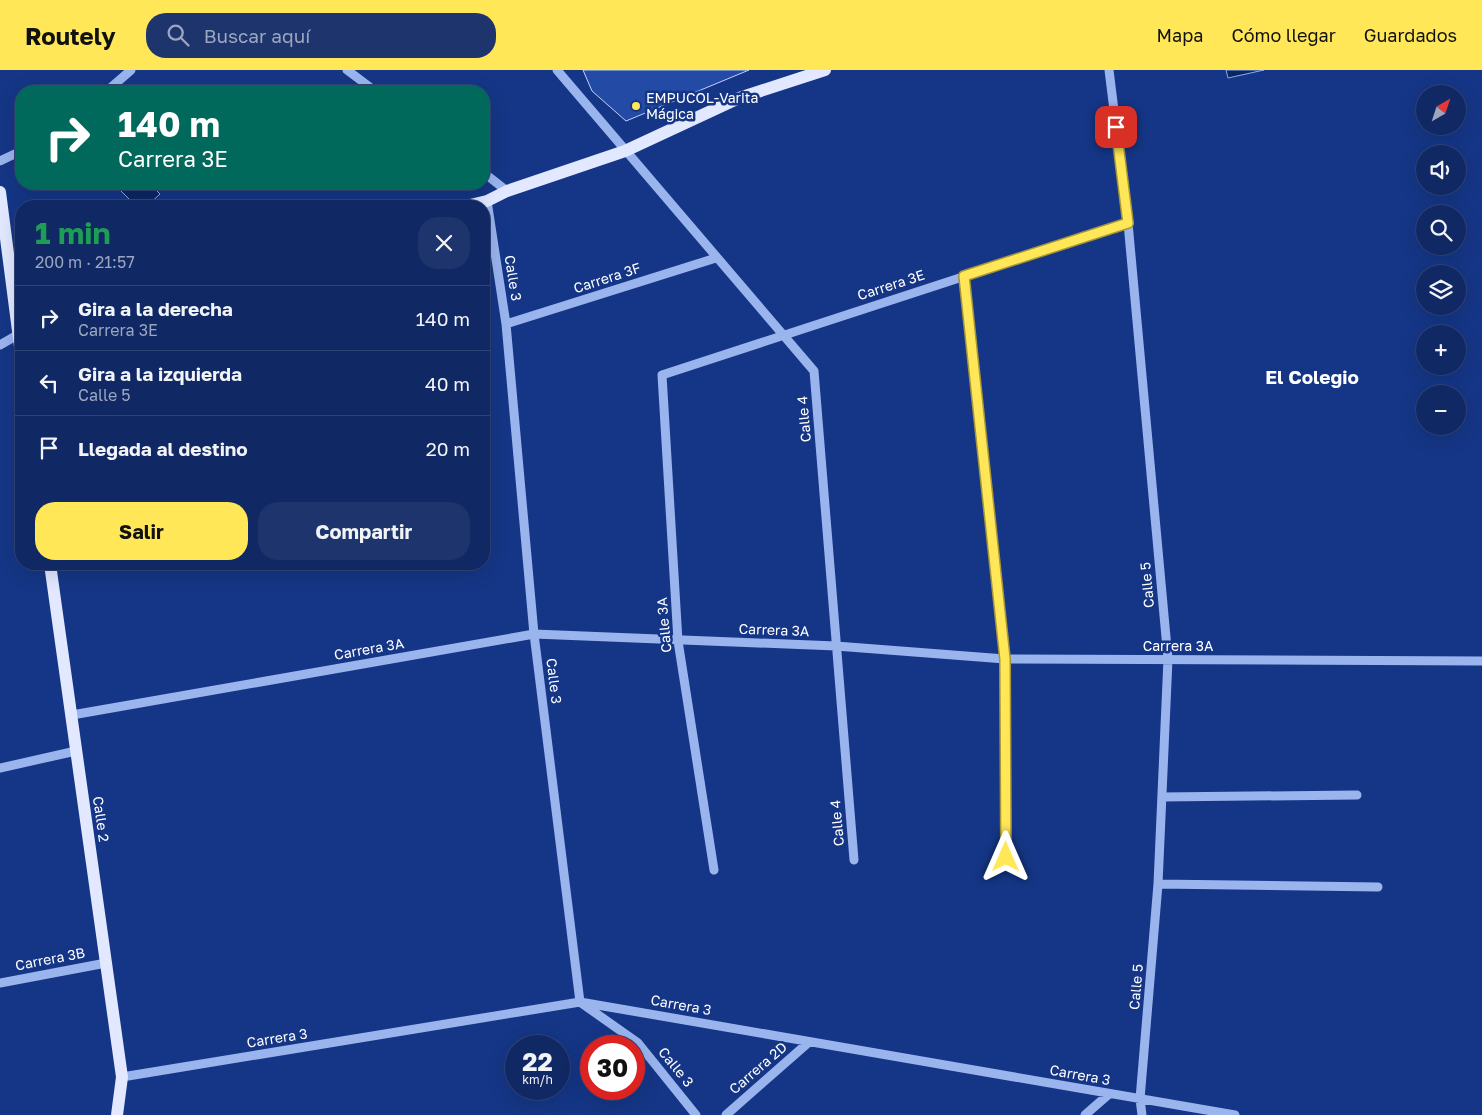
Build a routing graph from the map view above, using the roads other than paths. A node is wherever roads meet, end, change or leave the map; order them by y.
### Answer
1 (131, 70) edge
2 (347, 70) edge
3 (556, 70) edge
4 (825, 70) edge
5 (1109, 70) edge
6 (114, 85) edge
7 (367, 85) edge
8 (625, 151) junction
9 (15, 154) edge
10 (0, 161) edge
11 (490, 178) edge
12 (507, 191) junction
13 (0, 192) edge
14 (490, 200) edge
15 (490, 215) edge
16 (1128, 223) junction
17 (716, 258) junction
18 (964, 276) junction
19 (15, 298) edge
20 (506, 324) junction
21 (783, 334) junction
22 (15, 337) edge
23 (0, 345) edge
24 (662, 375) joint
25 (51, 570) edge
26 (534, 634) junction
27 (678, 641) junction
28 (836, 646) junction
29 (1005, 659) junction
30 (1168, 659) junction
31 (1482, 661) edge
32 (72, 715) junction
33 (76, 751) junction
34 (0, 768) edge
35 (1357, 795) dead end
36 (1162, 797) junction
37 (1006, 857) dead end
38 (854, 860) dead end
39 (714, 870) dead end
40 (1158, 884) junction
41 (1378, 887) dead end
42 (106, 963) junction
43 (0, 983) edge
44 (580, 1002) junction
45 (809, 1042) junction
46 (122, 1077) junction
47 (1109, 1094) junction
48 (1140, 1099) junction
49 (117, 1115) edge
50 (696, 1115) edge
51 (726, 1115) edge
52 (1086, 1115) edge
53 (1142, 1115) edge
54 (1235, 1115) edge

1 - 6 street
2 - 7 street
3 - 8 street, Calle 4
4 - 8 main road
5 - 16 street, Calle 5
8 - 12 main road
8 - 17 street, Calle 4
9 - 10 street
11 - 12 street
12 - 14 main road
13 - 19 main road
15 - 20 street, Calle 3
16 - 18 street, Carrera 3E
16 - 30 street, Calle 5
17 - 20 street, Carrera 3F
17 - 21 street, Calle 4
18 - 21 street, Carrera 3E
18 - 29 street
20 - 26 street, Calle 3
21 - 24 street, Carrera 3E
21 - 28 street, Calle 4
22 - 23 street
24 - 27 street, Calle 3A
25 - 32 main road, Calle 2
26 - 27 street, Carrera 3A
26 - 32 street, Carrera 3A
26 - 44 street, Calle 3
27 - 28 street, Carrera 3A
27 - 39 street, Calle 3A
28 - 29 street, Carrera 3A
28 - 38 street, Calle 4
29 - 30 street, Carrera 3A
29 - 37 street
30 - 31 street, Carrera 3A
30 - 36 street, Calle 5
32 - 33 main road, Calle 2
33 - 34 street
33 - 42 main road, Calle 2
35 - 36 street
36 - 40 street, Calle 5
40 - 41 street
40 - 48 street, Calle 5
42 - 43 street, Carrera 3B
42 - 46 main road, Calle 2
44 - 45 street, Carrera 3
44 - 46 street, Carrera 3
44 - 50 street, Calle 3
45 - 47 street, Carrera 3
45 - 51 street, Carrera 2D
46 - 49 main road, Calle 2
47 - 48 street, Carrera 3
47 - 52 street
48 - 53 street, Calle 5
48 - 54 street, Carrera 3

